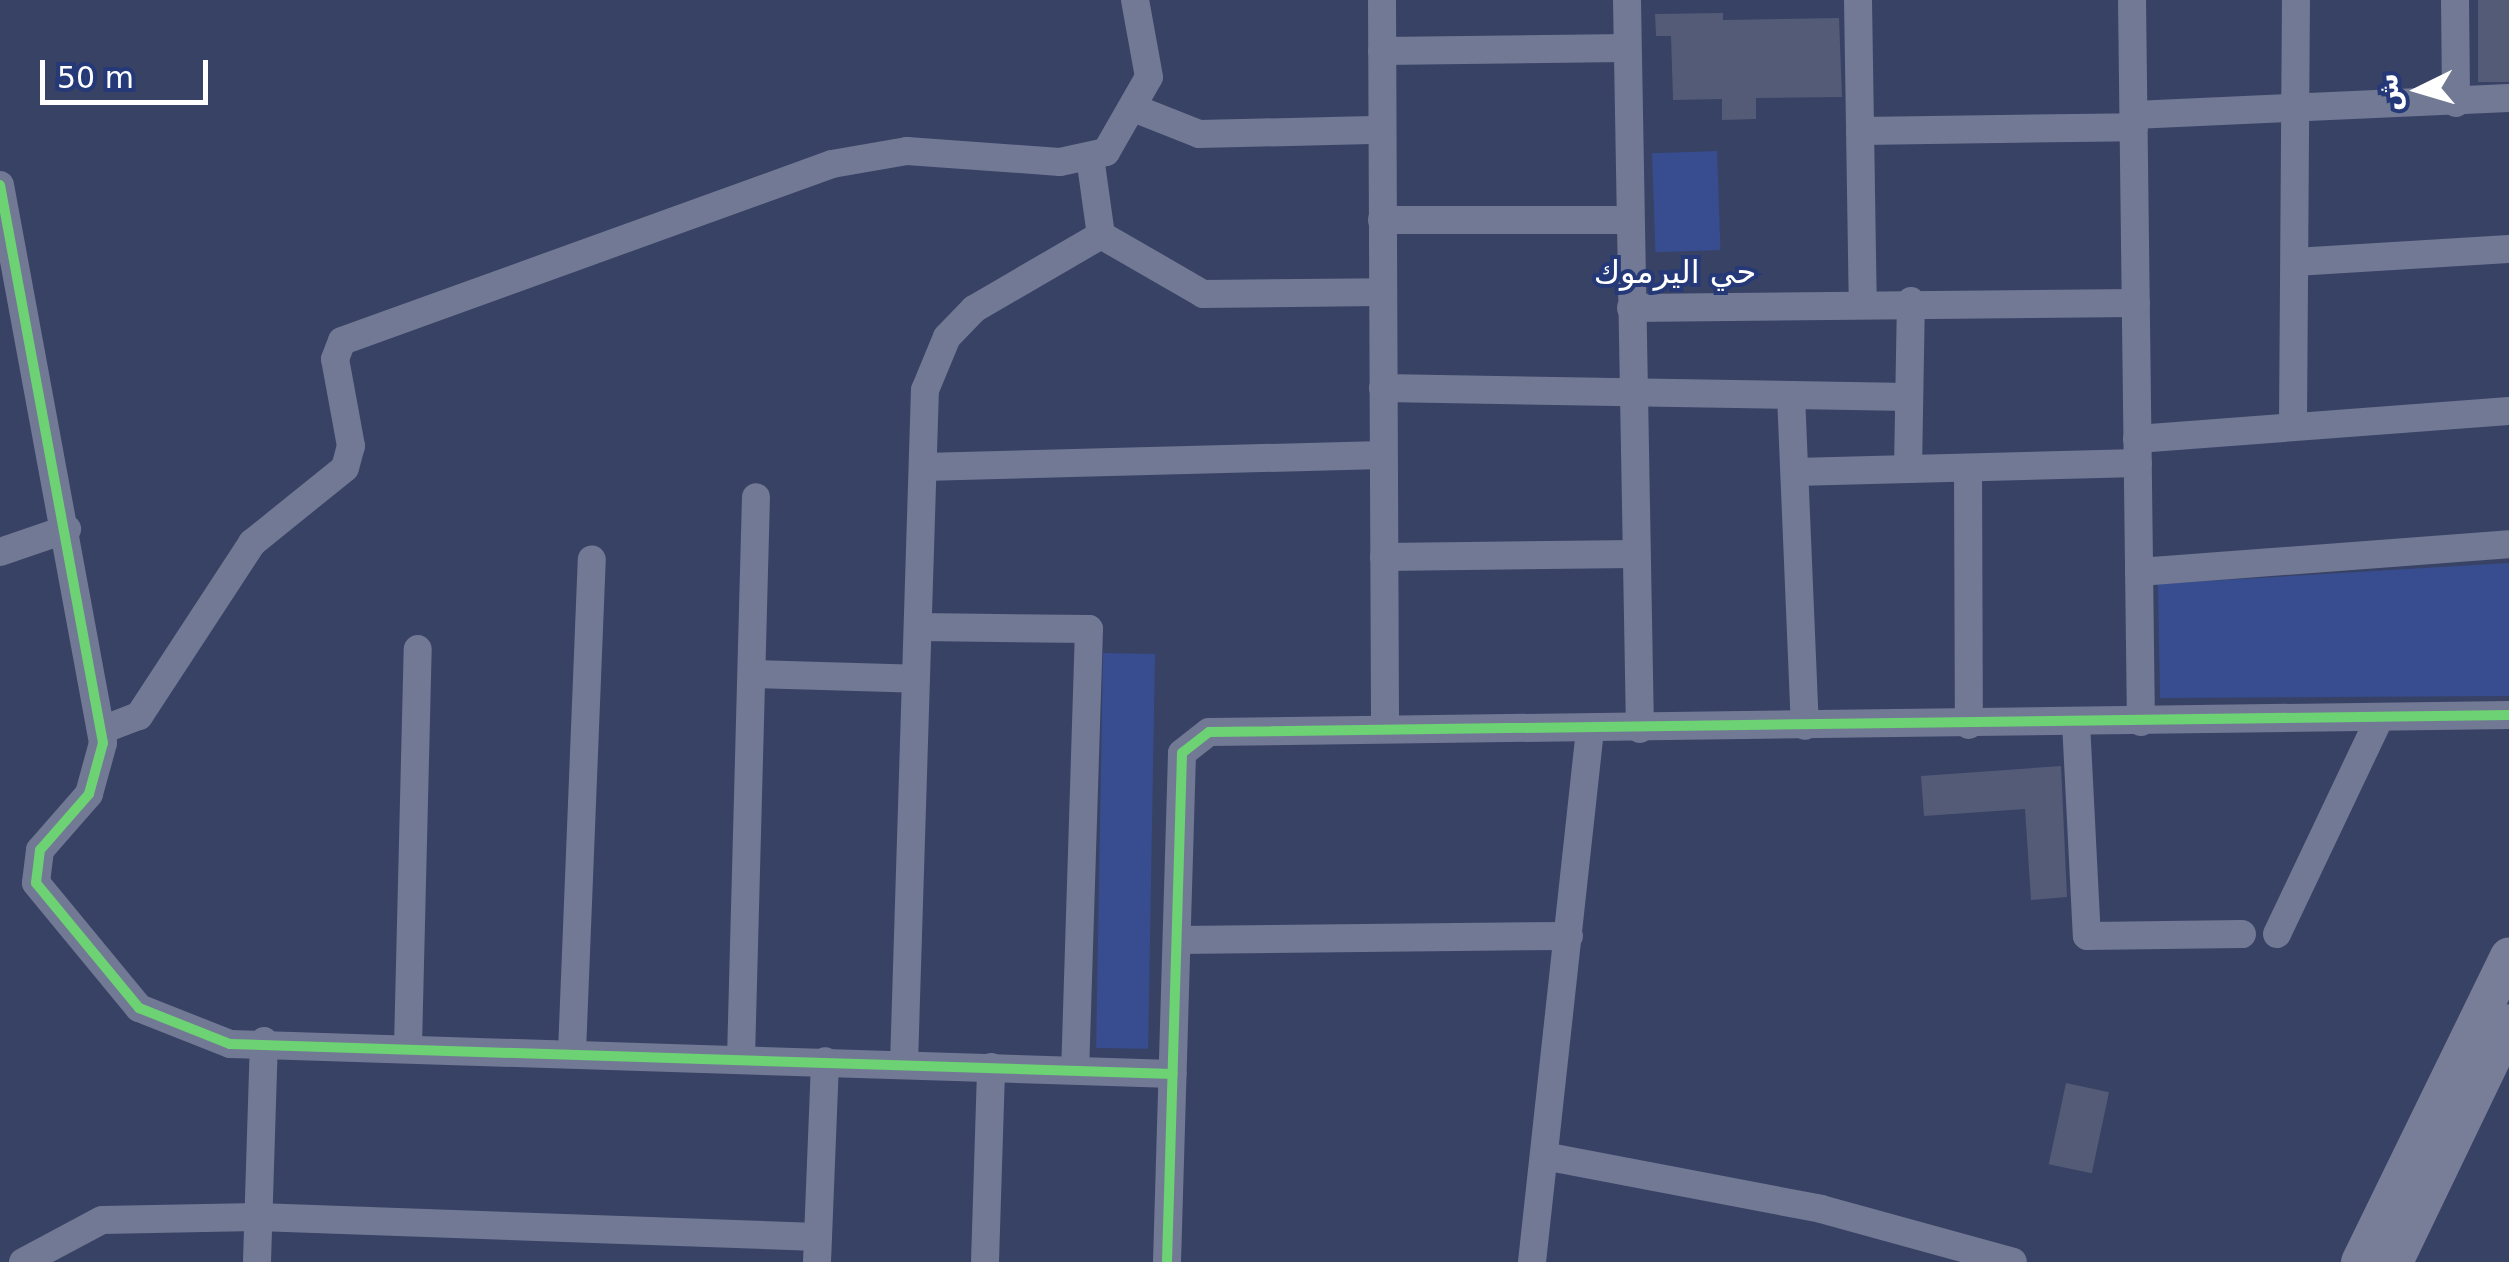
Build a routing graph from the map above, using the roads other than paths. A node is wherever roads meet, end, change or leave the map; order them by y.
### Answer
1 (1135, 0) edge
2 (1382, 0) edge
3 (1626, 0) edge
4 (1858, 0) edge
5 (2132, 0) edge
6 (2296, 0) edge
7 (2455, 0) edge
8 (1627, 48) junction
9 (1382, 51) junction
10 (2509, 98) edge
11 (2456, 102) junction
12 (1136, 109) junction
13 (2297, 111) junction
14 (2134, 121) junction
15 (1382, 130) junction
16 (1860, 131) junction
17 (1090, 157) junction
18 (0, 185) edge
19 (1382, 220) junction
20 (1630, 220) junction
21 (1101, 236) junction
22 (2509, 249) edge
23 (2295, 262) junction
24 (1382, 292) junction
25 (12, 294) edge
26 (1912, 301) junction
27 (1863, 303) junction
28 (2136, 303) junction
29 (1632, 308) junction
30 (1633, 386) junction
31 (1383, 388) junction
32 (1791, 395) junction
33 (1910, 397) junction
34 (2509, 411) edge
35 (2293, 425) junction
36 (2137, 451) junction
37 (1383, 455) junction
38 (923, 467) junction
39 (1968, 468) junction
40 (1908, 469) junction
41 (1795, 472) junction
42 (756, 497) dead end
43 (67, 529) junction
44 (2509, 544) edge
45 (0, 552) edge
46 (1635, 554) junction
47 (1384, 558) junction
48 (592, 560) dead end
49 (2139, 572) junction
50 (918, 627) junction
51 (418, 649) dead end
52 (752, 674) junction
53 (916, 678) junction
54 (2509, 715) edge
55 (2379, 719) junction
56 (2076, 722) junction
57 (2140, 722) junction
58 (1968, 725) junction
59 (1805, 726) junction
60 (1385, 729) junction
61 (1640, 729) junction
62 (102, 730) junction
63 (1590, 730) junction
64 (2242, 934) dead end
65 (2277, 934) dead end
66 (1569, 936) junction
67 (1177, 940) junction
68 (2509, 956) edge
69 (2509, 1023) edge
70 (264, 1041) junction
71 (408, 1046) junction
72 (572, 1052) junction
73 (741, 1058) junction
74 (825, 1061) junction
75 (904, 1064) junction
76 (991, 1067) junction
77 (1075, 1070) junction
78 (1173, 1074) junction
79 (1544, 1156) junction
80 (258, 1217) junction
81 (817, 1250) edge
82 (23, 1262) edge
83 (257, 1262) edge
84 (985, 1262) edge
85 (1168, 1262) edge
86 (1532, 1262) edge
87 (2013, 1262) edge
88 (2360, 1262) edge
89 (2394, 1262) edge

1 - 12 street
2 - 9 street
3 - 8 street
4 - 16 street
5 - 14 street
6 - 13 street
7 - 11 street
8 - 9 street
8 - 20 street
9 - 15 street
10 - 11 street
11 - 13 street
12 - 15 street
12 - 17 street
13 - 14 street
13 - 23 street
14 - 16 street
14 - 28 street
15 - 19 street
16 - 27 street
17 - 21 street
17 - 62 street
18 - 25 street
19 - 20 street
19 - 24 street
20 - 29 street
21 - 24 street
21 - 38 street
22 - 23 street
23 - 35 street
24 - 31 street
25 - 43 street
26 - 27 street
26 - 28 street
26 - 33 street
27 - 29 street
28 - 36 street
29 - 30 street
30 - 31 street
30 - 32 street
30 - 46 street
31 - 37 street
32 - 33 street
32 - 41 street
33 - 40 street
34 - 35 street
35 - 36 street
36 - 39 street
36 - 49 street
37 - 38 street
37 - 47 street
38 - 50 street
39 - 40 street
39 - 58 street
40 - 41 street
41 - 59 street
42 - 52 street
43 - 45 street
43 - 62 street
44 - 49 street
46 - 47 street
46 - 61 street
47 - 60 street
48 - 72 street
49 - 57 street
50 - 53 street
50 - 77 street
51 - 71 street
52 - 53 street
52 - 73 street
53 - 75 street
54 - 55 street
55 - 57 street
55 - 65 street
56 - 57 street
56 - 58 street
56 - 64 street
58 - 59 street
59 - 61 street
60 - 63 street
60 - 67 street
61 - 63 street
62 - 70 street
63 - 66 street
66 - 67 street
66 - 79 street
67 - 78 street
68 - 88 street
69 - 89 street
70 - 71 street
70 - 80 street
71 - 72 street
72 - 73 street
73 - 74 street
74 - 75 street
74 - 81 street
75 - 76 street
76 - 77 street
76 - 84 street
77 - 78 street
78 - 85 street
79 - 86 street
79 - 87 street
80 - 81 street
80 - 82 street
80 - 83 street

